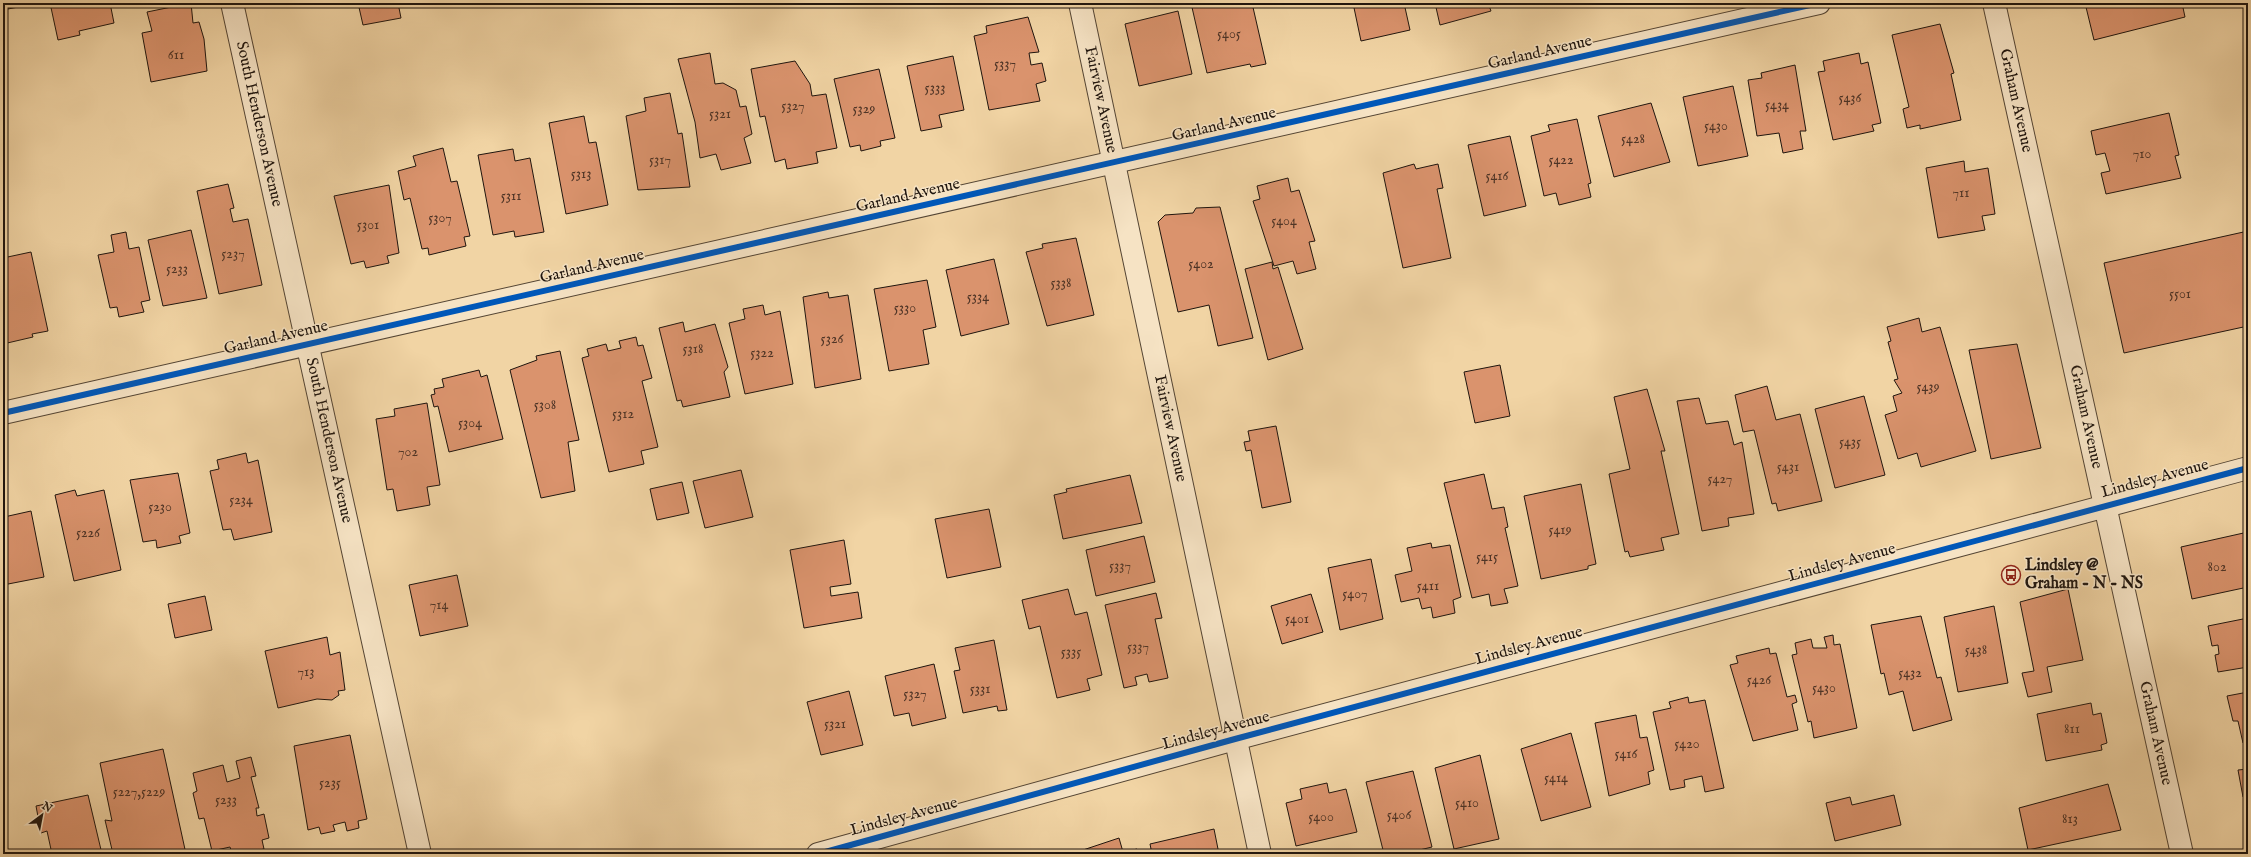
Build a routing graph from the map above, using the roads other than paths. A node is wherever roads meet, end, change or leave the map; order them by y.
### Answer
1 (232, 3) edge
2 (1080, 3) edge
3 (1819, 3) edge
4 (1994, 3) edge
5 (1115, 163) junction
6 (306, 344) junction
7 (3, 413) edge
8 (2248, 468) edge
9 (2104, 506) junction
10 (1235, 739) junction
11 (420, 854) edge
12 (818, 854) edge
13 (1260, 854) edge
14 (2182, 854) edge

1 - 6 street, South Henderson Avenue
2 - 5 street, Fairview Avenue
3 - 5 street, Garland Avenue
4 - 9 street, Graham Avenue
5 - 6 street, Garland Avenue
5 - 10 street, Fairview Avenue
6 - 7 street, Garland Avenue
6 - 11 street, South Henderson Avenue
8 - 9 street, Lindsley Avenue
9 - 10 street, Lindsley Avenue
9 - 14 street, Graham Avenue
10 - 12 street, Lindsley Avenue
10 - 13 street, Fairview Avenue

